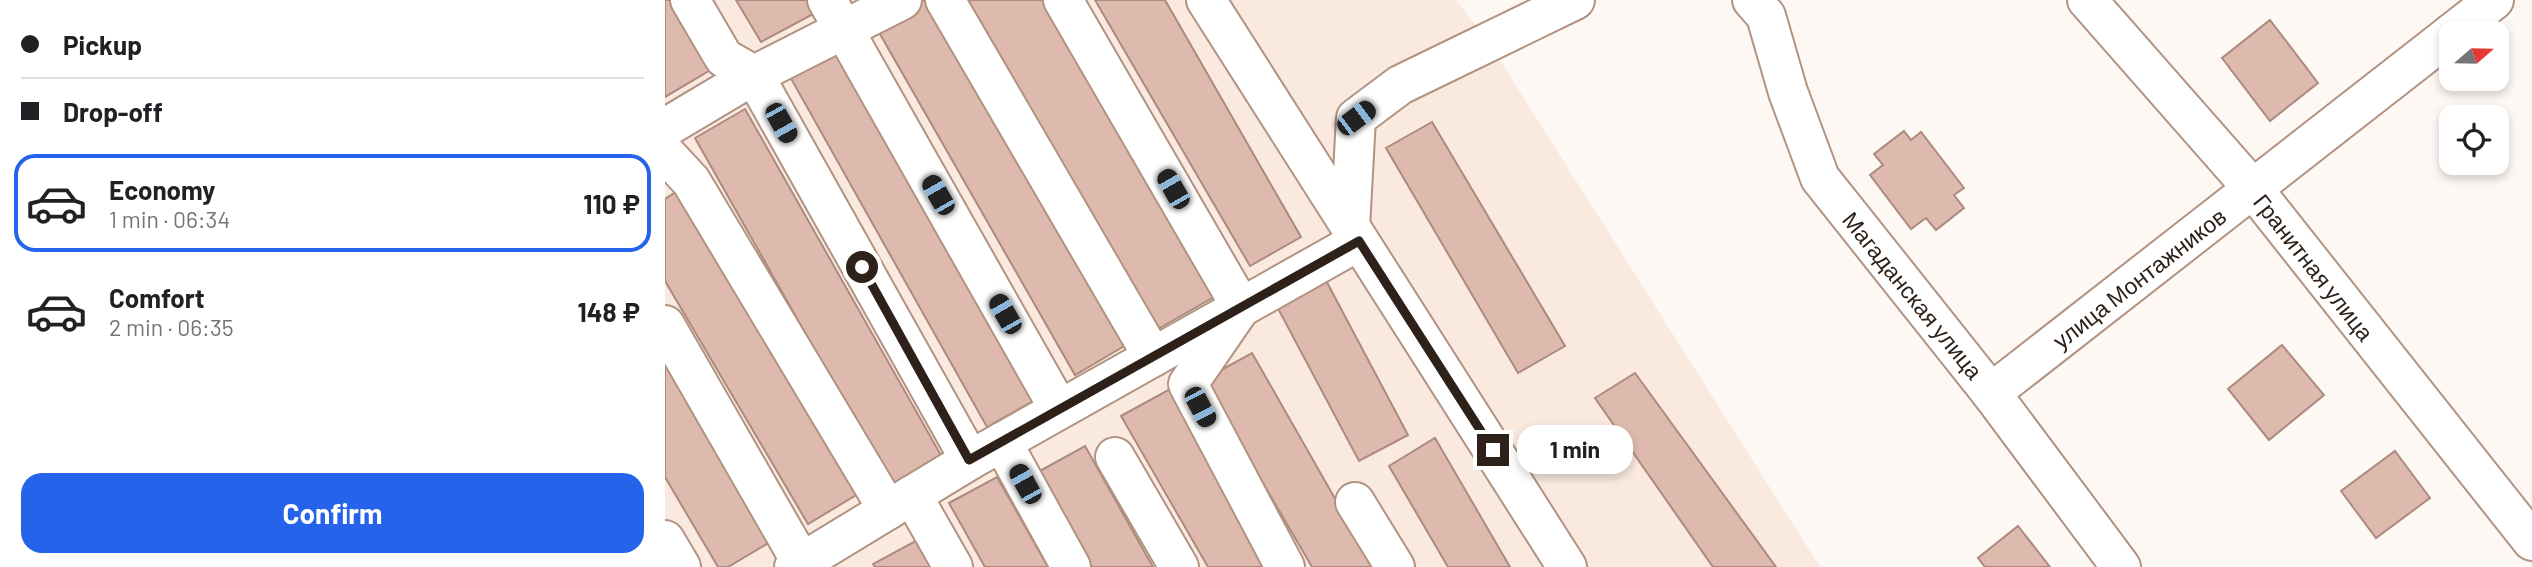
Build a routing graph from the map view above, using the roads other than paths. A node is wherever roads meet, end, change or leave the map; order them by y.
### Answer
1 (690, 0) edge
2 (902, 0) edge
3 (945, 0) edge
4 (1063, 0) edge
5 (1206, 0) edge
6 (1575, 0) edge
7 (1752, 0) edge
8 (2087, 0) edge
9 (2494, 0) edge
10 (835, 15) edge
11 (2467, 21) edge
12 (2439, 43) edge
13 (754, 75) junction
14 (665, 128) edge
15 (665, 153) edge
16 (2254, 190) junction
17 (1355, 234) junction
18 (1241, 307) junction
19 (665, 325) edge
20 (1153, 356) junction
21 (1991, 393) junction
22 (1059, 409) junction
23 (986, 451) junction
24 (1115, 457) dead end
25 (900, 502) junction
26 (1355, 502) dead end
27 (665, 540) edge
28 (2532, 541) edge
29 (800, 566) edge
30 (681, 567) edge
31 (953, 567) edge
32 (1071, 567) edge
33 (1179, 567) edge
34 (1285, 567) edge
35 (1395, 567) edge
36 (1567, 567) edge
37 (2121, 567) edge

1 - 13 street
2 - 10 street
3 - 20 street
4 - 18 street
5 - 17 street
6 - 17 street
7 - 21 street, Магаданская улица
8 - 16 street, Гранитная улица
9 - 11 street, улица Монтажников
10 - 13 street
10 - 22 street
12 - 16 street, улица Монтажников
13 - 14 street
13 - 23 street
15 - 25 street
16 - 21 street, улица Монтажников
16 - 28 street, Гранитная улица
17 - 18 street
17 - 36 street
18 - 20 street
18 - 34 street
19 - 29 street
20 - 22 street
21 - 37 street, Магаданская улица
22 - 23 street
23 - 25 street
23 - 32 street
24 - 33 street
25 - 29 street
25 - 31 street
26 - 35 street
27 - 30 street

